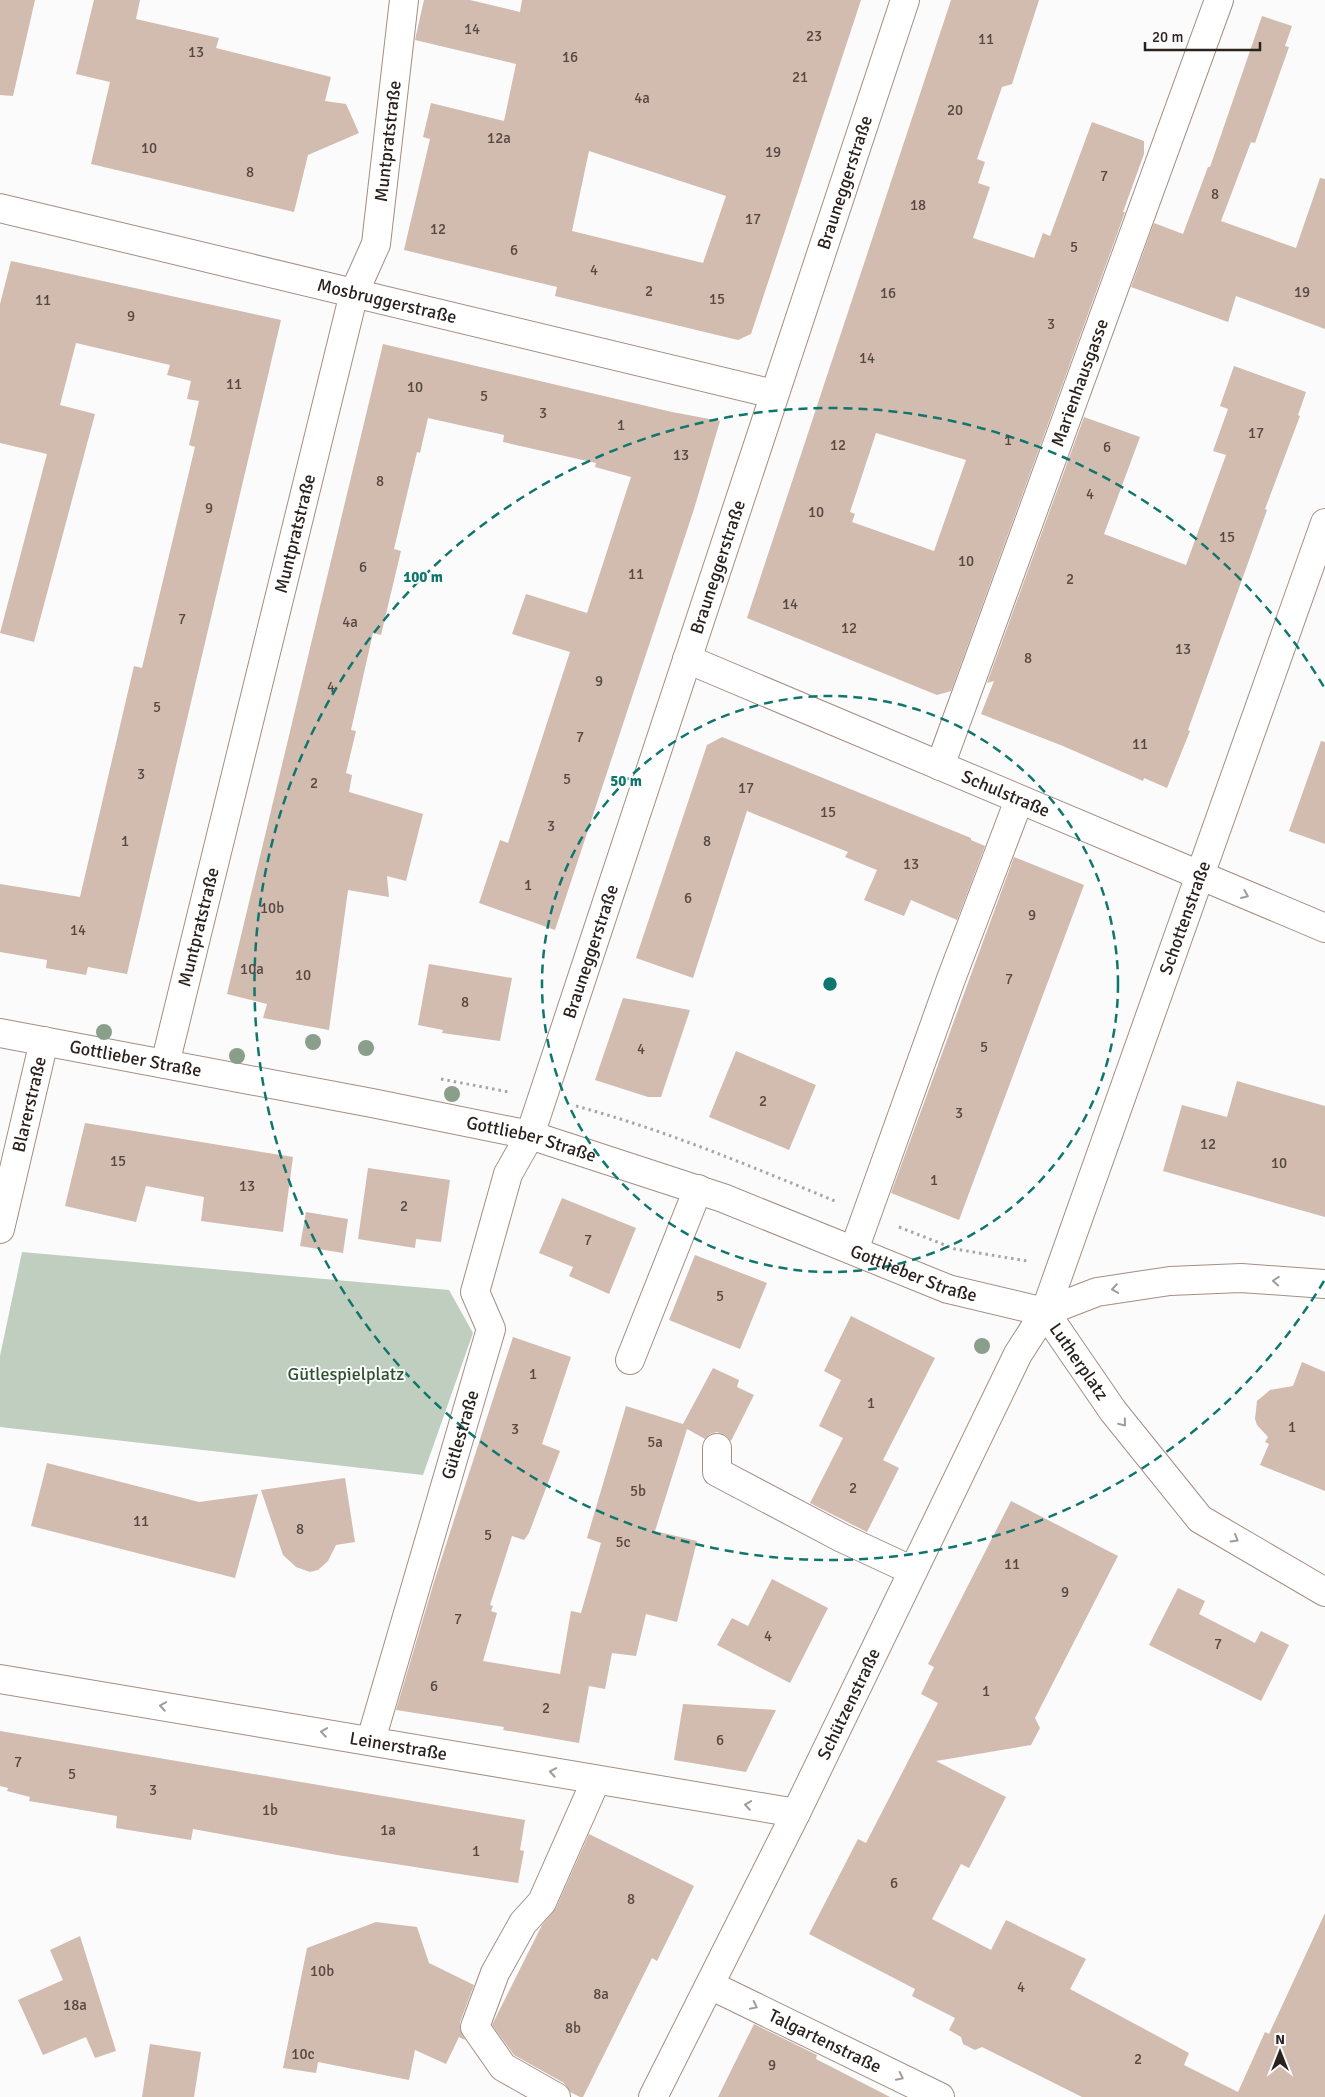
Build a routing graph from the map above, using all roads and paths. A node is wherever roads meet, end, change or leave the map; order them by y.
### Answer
1 (404, 0) edge
2 (905, 0) edge
3 (1219, 0) edge
4 (0, 208) edge
5 (354, 293) junction
6 (774, 394) junction
7 (1325, 523) edge
8 (686, 659) junction
9 (940, 766) junction
10 (1019, 800) junction
11 (1200, 876) junction
12 (1325, 928) edge
13 (0, 1033) edge
14 (44, 1041) junction
15 (165, 1064) junction
16 (542, 1098) junction
17 (530, 1135) junction
18 (698, 1189) junction
19 (867, 1214) junction
20 (0, 1229) edge
21 (854, 1250) junction
22 (1061, 1266) junction
23 (1325, 1284) edge
24 (1045, 1312) junction
25 (630, 1360) dead end
26 (717, 1448) dead end
27 (913, 1571) junction
28 (1325, 1592) edge
29 (0, 1679) edge
30 (371, 1740) junction
31 (596, 1780) junction
32 (796, 1813) junction
33 (710, 1985) junction
34 (556, 2097) edge
35 (653, 2097) edge
36 (940, 2097) edge

1 - 5 street, Muntpratstraße
2 - 6 street, Brauneggerstraße
3 - 9 street, Marienhausgasse
4 - 5 street, Mosbruggerstraße
5 - 6 street, Mosbruggerstraße
5 - 15 street, Muntpratstraße
6 - 8 street, Brauneggerstraße
7 - 11 street, Schottenstraße
8 - 9 street, Schulstraße
8 - 16 street, Brauneggerstraße
9 - 10 street, Schulstraße
10 - 11 street, Schulstraße
10 - 19 street
11 -> 12 street, Schulstraße
11 - 22 street, Schottenstraße
13 - 14 street, Gottlieber Straße
14 - 15 street, Gottlieber Straße
14 - 20 street, Blarerstraße
15 - 17 street, Gottlieber Straße
16 - 17 street, Brauneggerstraße
16 - 19 path
17 - 18 street, Gottlieber Straße
17 - 30 street, Gütlestraße
18 - 21 street, Gottlieber Straße
18 - 25 street
19 - 21 street
19 - 22 path
21 - 24 street, Gottlieber Straße
22 - 24 street, Schottenstraße
23 -> 24 street, Lutherplatz
24 - 27 street, Schützenstraße
24 -> 28 street, Lutherplatz
26 - 27 street
27 - 32 street, Schützenstraße
30 -> 29 street, Leinerstraße
31 -> 30 street, Leinerstraße
32 -> 31 street, Leinerstraße
31 - 34 street
32 - 33 street, Schützenstraße
33 - 35 street, Schützenstraße
33 -> 36 street, Talgartenstraße

